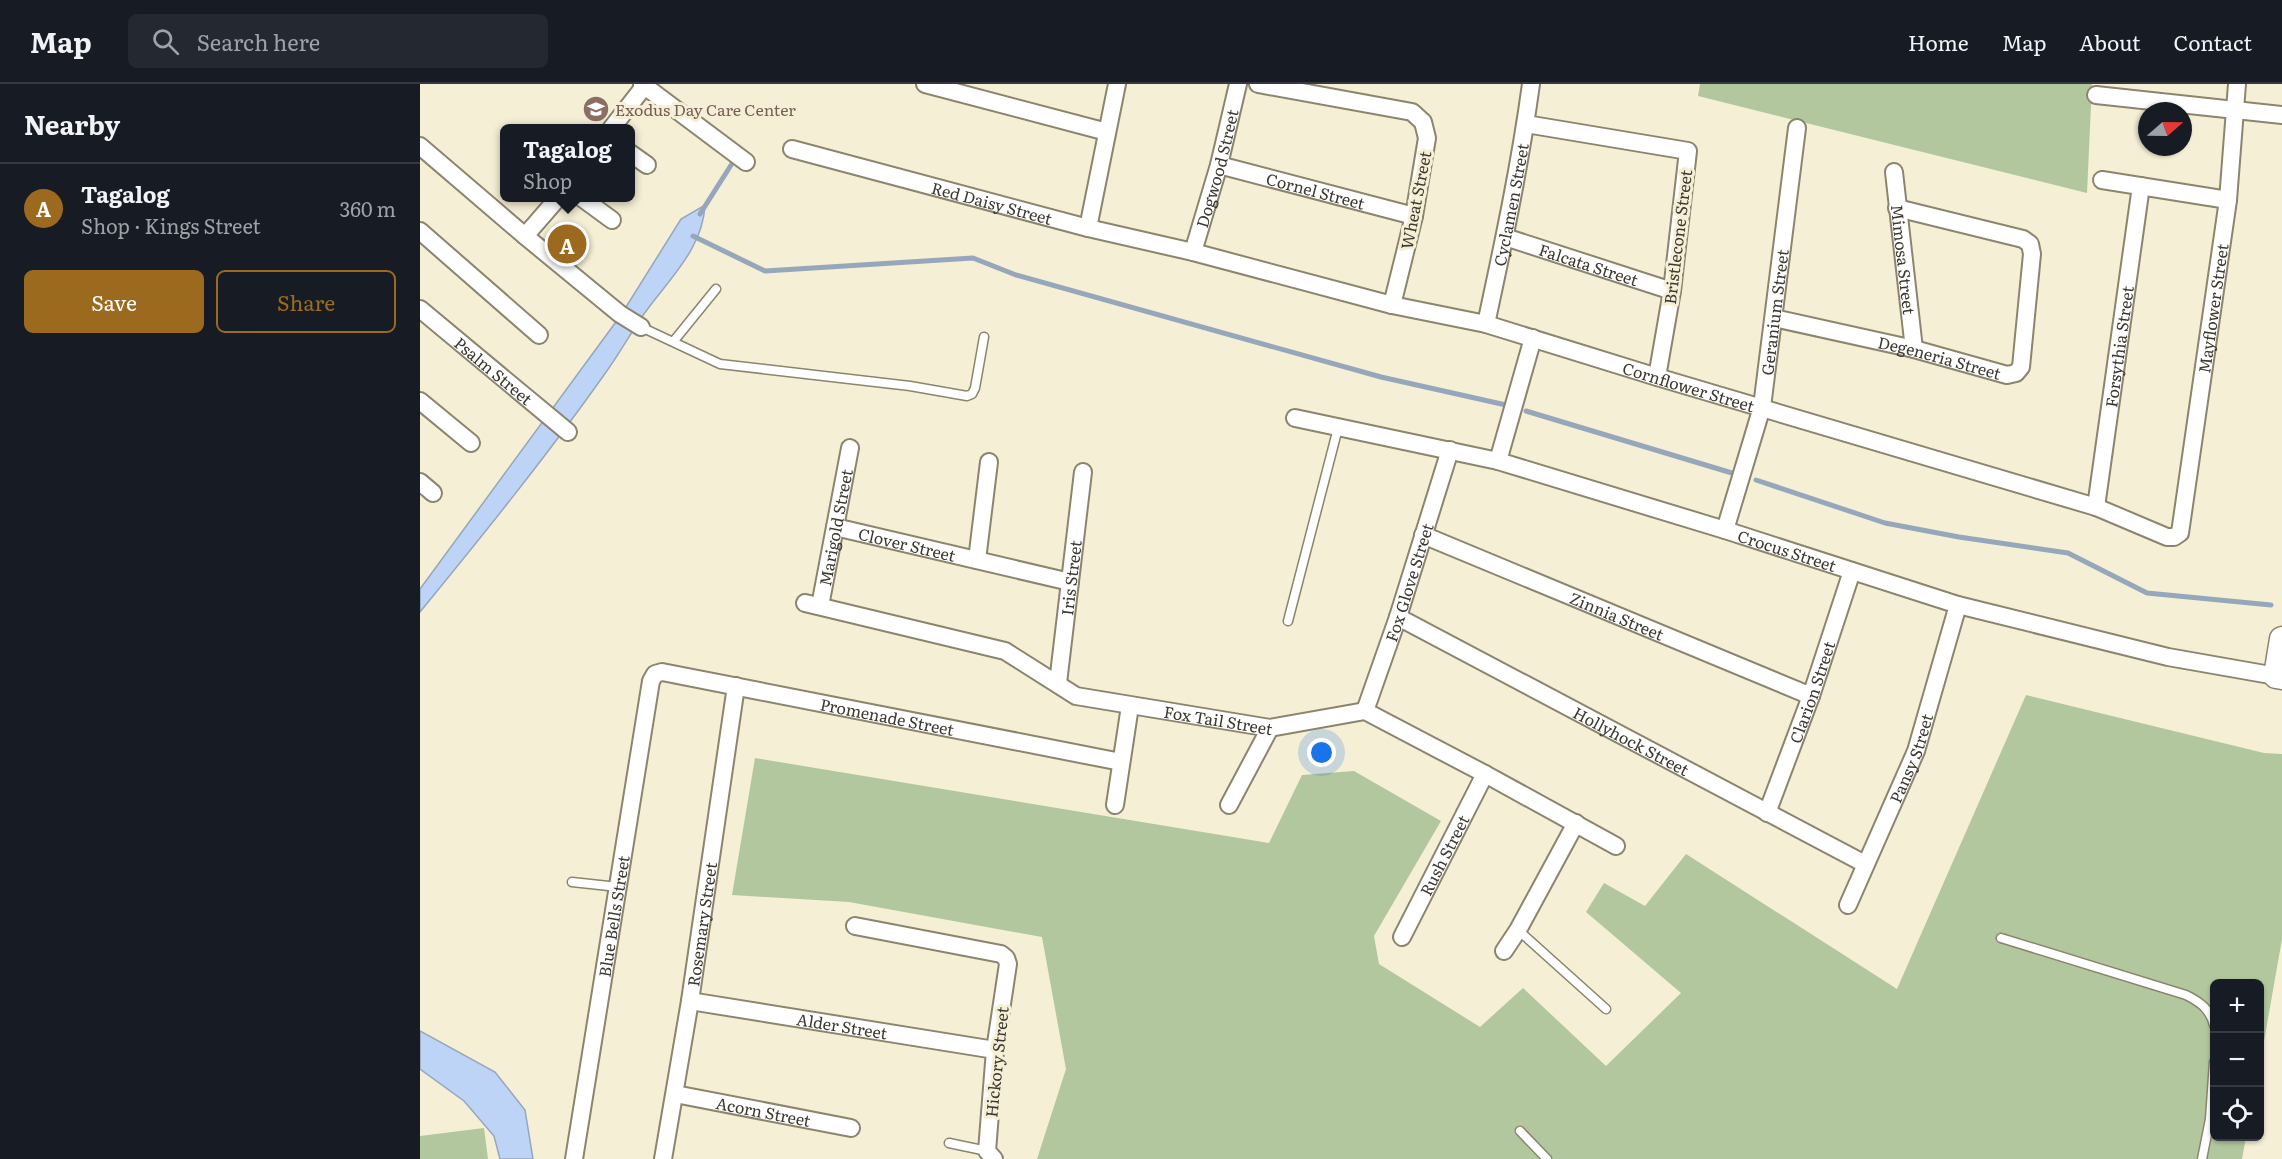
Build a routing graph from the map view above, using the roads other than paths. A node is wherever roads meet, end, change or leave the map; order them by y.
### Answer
1 (644, 84) edge
2 (925, 84) edge
3 (1118, 84) edge
4 (1238, 84) edge
5 (1258, 84) edge
6 (1531, 84) edge
7 (2237, 84) edge
8 (2141, 92) edge
9 (2096, 95) dead end
10 (2235, 108) junction
11 (2282, 115) edge
12 (615, 124) edge
13 (1526, 124) junction
14 (1797, 128) dead end
15 (1107, 132) junction
16 (420, 146) edge
17 (792, 149) dead end
18 (635, 157) edge
19 (747, 162) dead end
20 (647, 165) dead end
21 (1218, 165) junction
22 (1894, 172) dead end
23 (2102, 180) dead end
24 (2141, 186) junction
25 (2228, 200) junction
26 (555, 202) edge
27 (587, 202) edge
28 (1897, 208) junction
29 (1414, 216) junction
30 (612, 220) dead end
31 (1088, 228) junction
32 (420, 231) edge
33 (525, 236) junction
34 (1505, 237) junction
35 (1192, 252) junction
36 (716, 289) dead end
37 (1672, 291) junction
38 (1392, 305) junction
39 (420, 309) edge
40 (1774, 318) junction
41 (1486, 324) junction
42 (640, 326) joint
43 (539, 335) dead end
44 (984, 337) dead end
45 (1533, 338) junction
46 (673, 342) junction
47 (1914, 349) junction
48 (1657, 377) junction
49 (420, 401) edge
50 (1762, 407) junction
51 (1295, 418) dead end
52 (1338, 429) junction
53 (566, 430) dead end
54 (471, 443) dead end
55 (850, 448) dead end
56 (1450, 450) junction
57 (1498, 461) junction
58 (989, 462) dead end
59 (1083, 472) dead end
60 (420, 482) edge
61 (433, 493) dead end
62 (2096, 507) junction
63 (835, 527) junction
64 (1725, 530) junction
65 (2180, 533) joint
66 (1424, 535) junction
67 (977, 560) junction
68 (1852, 571) junction
69 (1070, 582) junction
70 (812, 605) joint
71 (1958, 605) junction
72 (1398, 617) junction
73 (1288, 621) dead end
74 (2282, 639) edge
75 (655, 674) joint
76 (2279, 677) edge
77 (1058, 683) junction
78 (736, 686) junction
79 (1811, 696) junction
80 (1130, 706) junction
81 (1365, 711) junction
82 (1269, 728) junction
83 (1121, 762) junction
84 (1485, 774) junction
85 (1114, 805) dead end
86 (1229, 805) dead end
87 (1767, 813) junction
88 (1576, 823) junction
89 (1616, 846) dead end
90 (1865, 864) junction
91 (572, 882) dead end
92 (618, 887) junction
93 (1848, 905) dead end
94 (855, 926) dead end
95 (1518, 930) junction
96 (1402, 937) dead end
97 (2001, 938) dead end
98 (1504, 951) dead end
99 (690, 1001) junction
100 (1606, 1009) dead end
101 (2210, 1014) edge
102 (995, 1050) junction
103 (2212, 1087) edge
104 (675, 1094) junction
105 (851, 1128) dead end
106 (1520, 1131) dead end
107 (949, 1143) dead end
108 (990, 1155) edge
109 (574, 1159) edge
110 (663, 1159) edge
111 (1547, 1159) edge
112 (2202, 1159) edge

1 - 12 street
1 - 19 street
2 - 15 street
3 - 15 street
4 - 21 street, Dogwood Street
5 - 29 street, Wheat Street
6 - 13 street, Cyclamen Street
7 - 10 street, Mayflower Street
8 - 9 street
8 - 10 street
10 - 11 street
10 - 25 street, Mayflower Street
13 - 34 street, Cyclamen Street
13 - 37 street, Bristlecone Street
14 - 40 street, Geranium Street
15 - 31 street
16 - 33 street
17 - 31 street, Red Daisy Street
18 - 20 street
21 - 29 street, Cornel Street
21 - 35 street, Dogwood Street
22 - 28 street, Mimosa Street
23 - 24 street
24 - 25 street
24 - 62 street, Forsythia Street
25 - 65 street, Mayflower Street
26 - 33 street
27 - 30 street
28 - 47 street, Mimosa Street
28 - 47 street, Degeneria Street
29 - 38 street, Wheat Street
31 - 35 street, Red Daisy Street
32 - 43 street
33 - 42 street
34 - 37 street, Falcata Street
34 - 41 street, Cyclamen Street
35 - 38 street, Cornflower Street
36 - 46 lane
37 - 48 street, Bristlecone Street
38 - 41 street, Cornflower Street
39 - 53 street, Psalm Street
40 - 47 street, Degeneria Street
40 - 50 street, Geranium Street
41 - 45 street, Cornflower Street
42 - 46 lane
44 - 46 lane
45 - 48 street, Cornflower Street
45 - 57 street
48 - 50 street, Cornflower Street
49 - 54 street
50 - 62 street, Cornflower Street
50 - 64 street, Geranium Street
51 - 52 street, Crocus Street
52 - 56 street, Crocus Street
52 - 73 lane
55 - 63 street, Marigold Street
56 - 57 street, Crocus Street
56 - 66 street, Fox Glove Street
57 - 64 street, Crocus Street
58 - 67 street
59 - 69 street, Iris Street
60 - 61 street
62 - 65 street, Cornflower Street
63 - 67 street, Clover Street
63 - 70 street, Marigold Street
64 - 68 street, Crocus Street
66 - 72 street, Fox Glove Street
66 - 79 street, Zinnia Street
67 - 69 street, Clover Street
68 - 71 street, Crocus Street
68 - 79 street, Clarion Street
69 - 77 street, Iris Street
70 - 77 street, Fox Tail Street
71 - 76 street, Crocus Street
71 - 90 street, Pansy Street
72 - 81 street, Fox Glove Street
72 - 87 street, Hollyhock Street
74 - 76 street
75 - 78 street, Promenade Street
75 - 92 street, Blue Bells Street
77 - 80 street, Fox Tail Street
78 - 83 street, Promenade Street
78 - 99 street, Rosemary Street
79 - 87 street, Clarion Street
80 - 82 street, Fox Tail Street
80 - 83 street
81 - 82 street, Fox Tail Street
81 - 84 street
82 - 86 street
83 - 85 street
84 - 88 street
84 - 96 street, Rush Street
87 - 90 street, Hollyhock Street
88 - 89 street
88 - 95 street
90 - 93 street, Pansy Street
91 - 92 lane
92 - 109 street, Blue Bells Street
94 - 102 street, Hickory Street
95 - 98 street
95 - 100 lane
97 - 101 lane
99 - 102 street, Alder Street
99 - 104 street, Rosemary Street
102 - 108 street, Hickory Street
103 - 112 lane
104 - 105 street, Acorn Street
104 - 110 street, Rosemary Street
106 - 111 lane
107 - 108 lane

